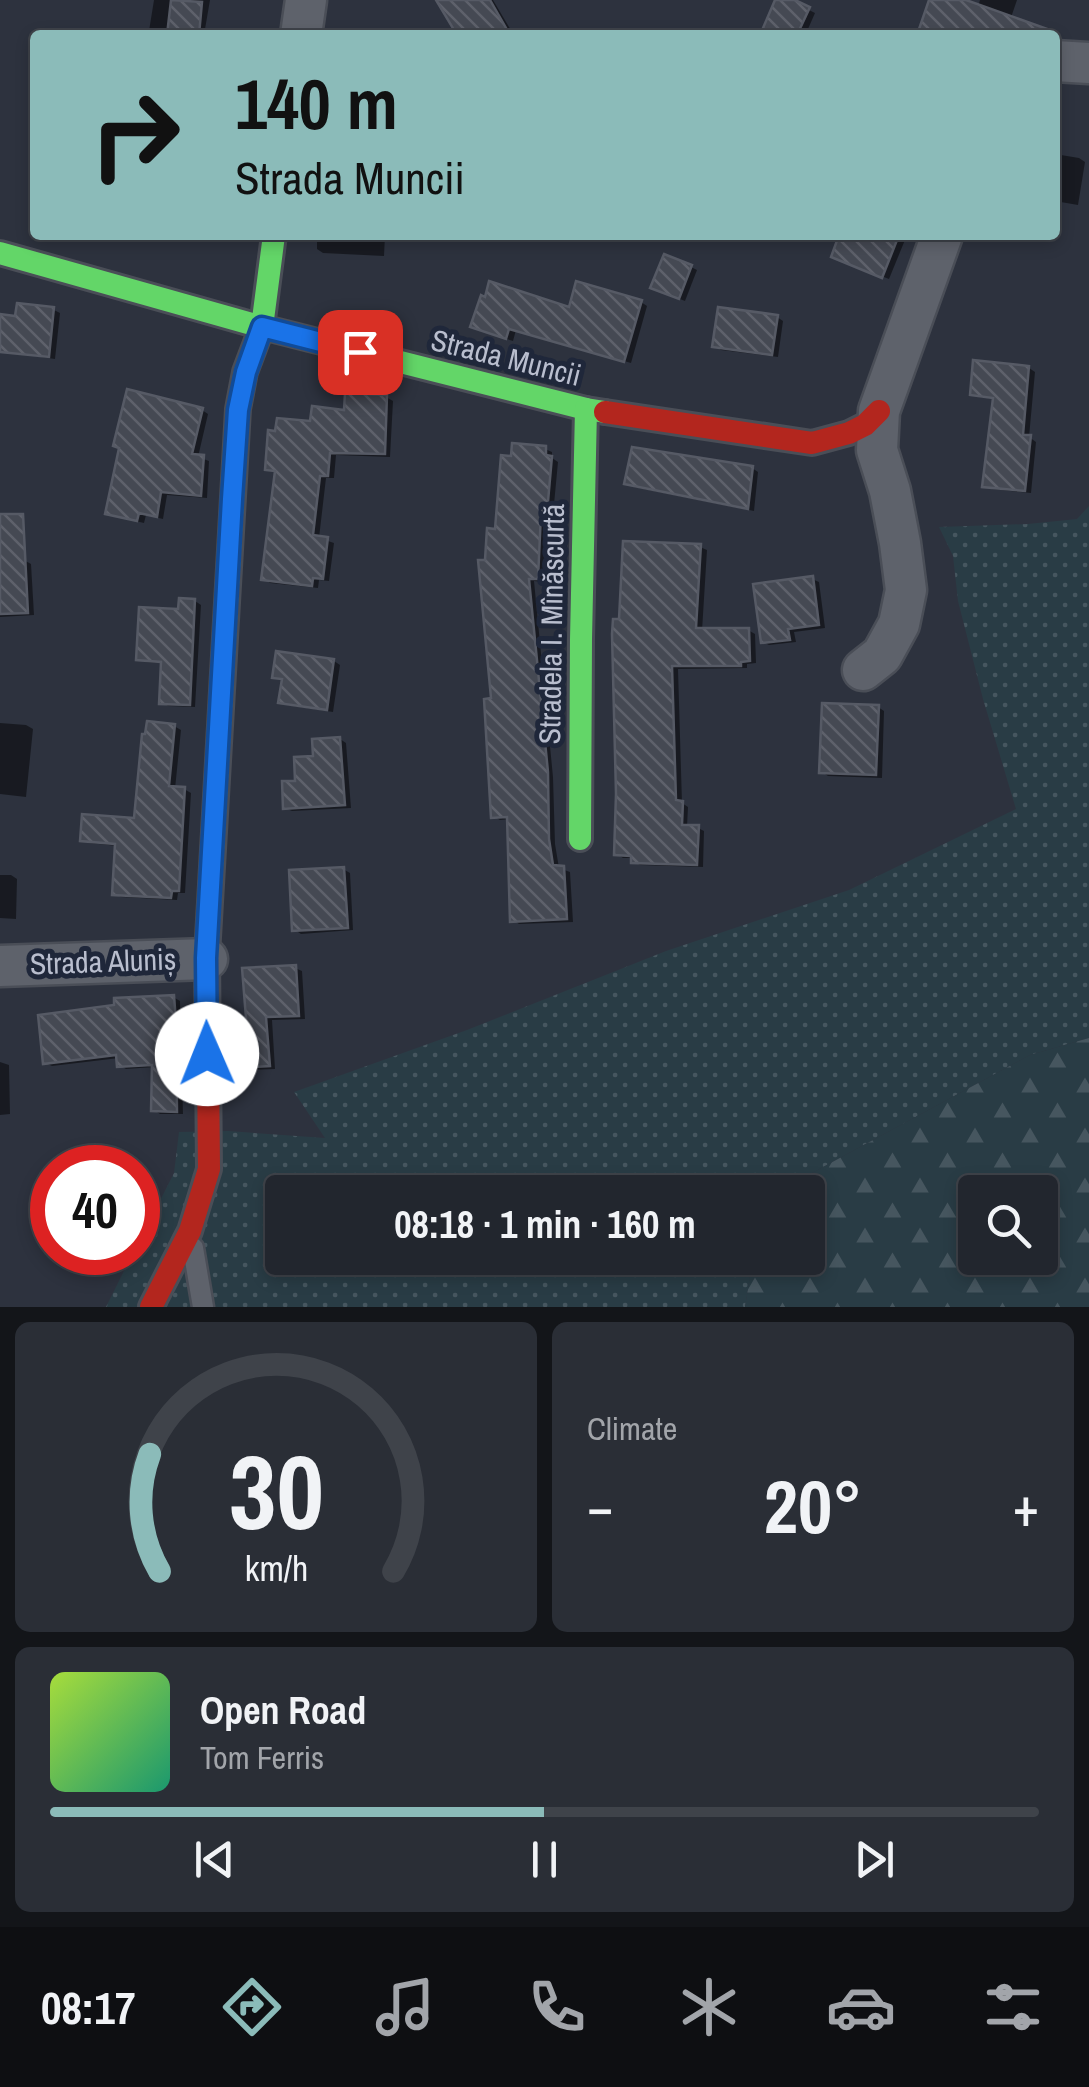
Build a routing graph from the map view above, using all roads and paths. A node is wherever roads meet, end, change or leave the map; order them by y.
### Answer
1 (306, 0) edge
2 (302, 30) edge
3 (1060, 62) edge
4 (1089, 63) edge
5 (273, 240) edge
6 (940, 240) edge
7 (0, 253) edge
8 (262, 327) junction
9 (586, 409) junction
10 (879, 411) junction
11 (864, 670) dead end
12 (580, 839) dead end
13 (206, 958) junction
14 (0, 966) edge
15 (190, 1231) junction
16 (151, 1307) edge
17 (204, 1307) edge

1 - 2 street
3 - 4 street
5 - 8 street
6 - 10 street
7 - 8 street, Strada Muncii
8 - 9 street, Strada Muncii
8 - 13 street
9 - 10 street, Strada Muncii
9 - 12 street, Stradela I. Mînăscurtă
10 - 11 street
13 - 14 street, Strada Aluniș
13 - 15 street
15 - 16 street
15 - 17 lane

